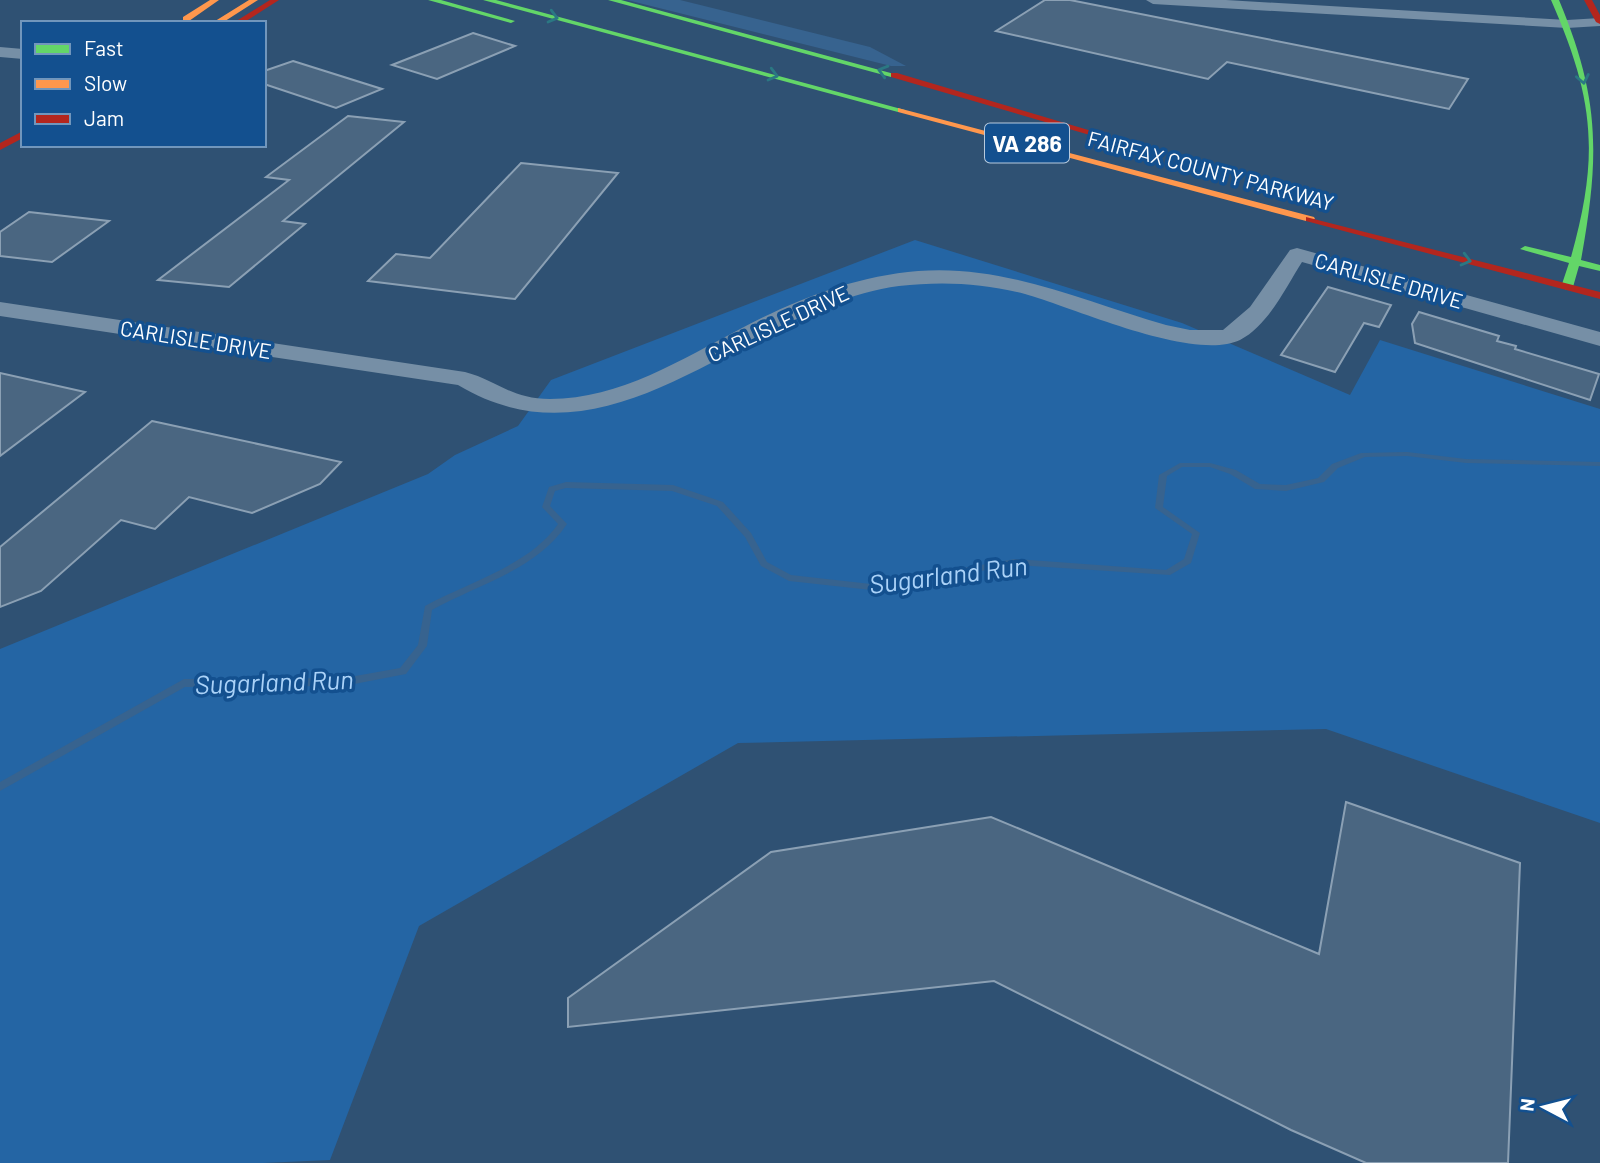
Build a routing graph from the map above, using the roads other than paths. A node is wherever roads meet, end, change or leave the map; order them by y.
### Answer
1 (217, 0) edge
2 (254, 0) edge
3 (275, 0) edge
4 (432, 0) edge
5 (487, 0) edge
6 (550, 0) edge
7 (612, 0) edge
8 (1153, 0) edge
9 (1258, 0) edge
10 (1555, 0) edge
11 (1588, 0) edge
12 (1565, 20) junction
13 (183, 21) edge
14 (219, 21) edge
15 (240, 21) edge
16 (1600, 22) edge
17 (0, 52) edge
18 (21, 54) edge
19 (21, 135) edge
20 (0, 147) edge
21 (1066, 153) junction
22 (1233, 199) junction
23 (1509, 245) dead end
24 (1600, 268) edge
25 (1572, 274) junction
26 (1600, 274) edge
27 (1600, 296) edge
28 (0, 309) edge
29 (1600, 339) edge

1 - 13 main road
2 - 14 main road
3 - 15 main road
4 - 22 main road
5 -> 21 main road, FAIRFAX COUNTY PARKWAY / VA 286
6 -> 7 main road, FAIRFAX COUNTY PARKWAY / VA 286
8 - 12 street
9 - 12 street
10 - 12 main road
11 - 16 main road
12 - 16 street
12 -> 25 main road
17 - 18 street
19 - 20 main road
21 - 22 main road, FAIRFAX COUNTY PARKWAY / VA 286
21 - 25 main road
22 -> 25 main road, FAIRFAX COUNTY PARKWAY / VA 286
23 - 25 main road, FAIRFAX COUNTY PARKWAY / VA 286
24 - 25 main road, FAIRFAX COUNTY PARKWAY / VA 286
25 - 26 main road
25 - 27 main road, FAIRFAX COUNTY PARKWAY / VA 286
28 - 29 street, CARLISLE DRIVE

